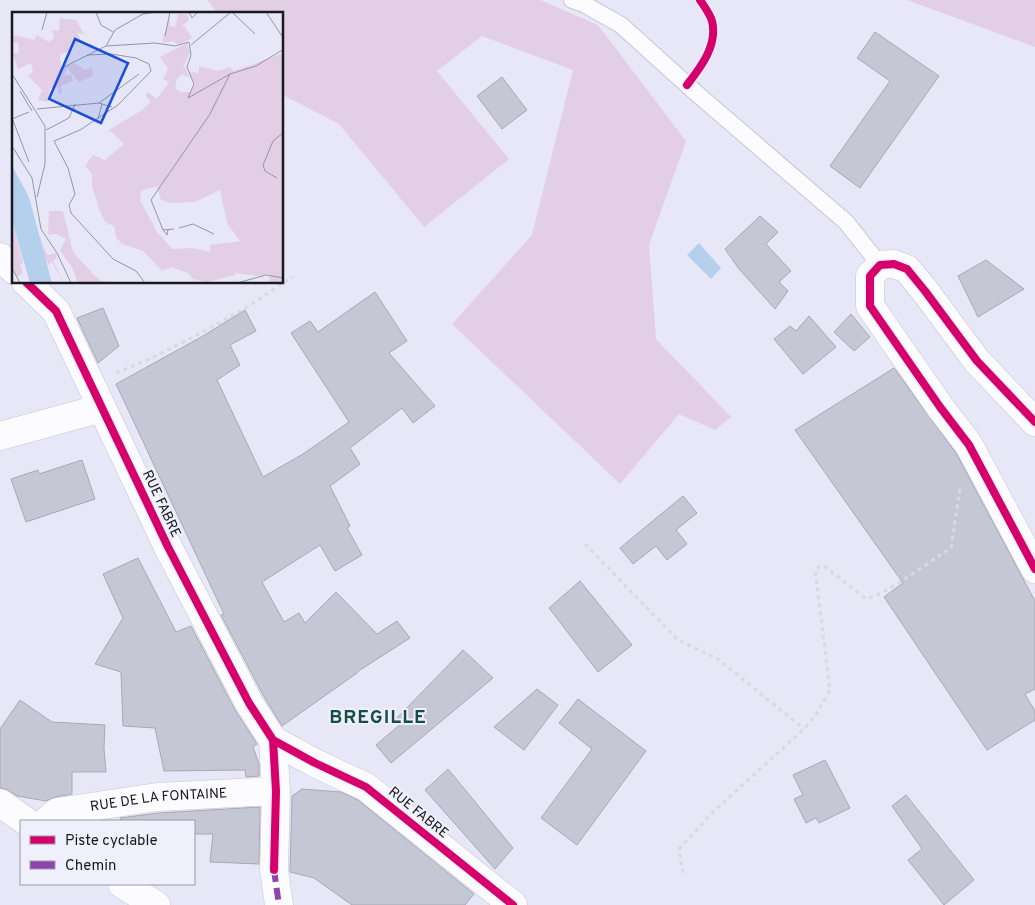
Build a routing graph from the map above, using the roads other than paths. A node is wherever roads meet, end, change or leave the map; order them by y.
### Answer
1 (572, 0) edge
2 (0, 257) edge
3 (880, 264) junction
4 (12, 268) edge
5 (28, 284) edge
6 (102, 408) junction
7 (1035, 422) edge
8 (0, 436) edge
9 (1035, 569) edge
10 (273, 740) junction
11 (276, 790) junction
12 (0, 803) edge
13 (25, 820) edge
14 (47, 820) edge
15 (124, 885) edge
16 (156, 905) edge
17 (279, 905) edge
18 (513, 905) edge

1 - 3 lane
2 - 4 street
3 - 7 street
3 - 9 street
5 - 6 street, RUE FABRE
6 - 8 street
6 - 10 street, RUE FABRE
10 - 11 street, RUE FABRE
10 - 18 street, RUE FABRE
11 - 14 street, RUE DE LA FONTAINE
11 - 17 street, RUE FABRE
12 - 13 street
15 - 16 street

